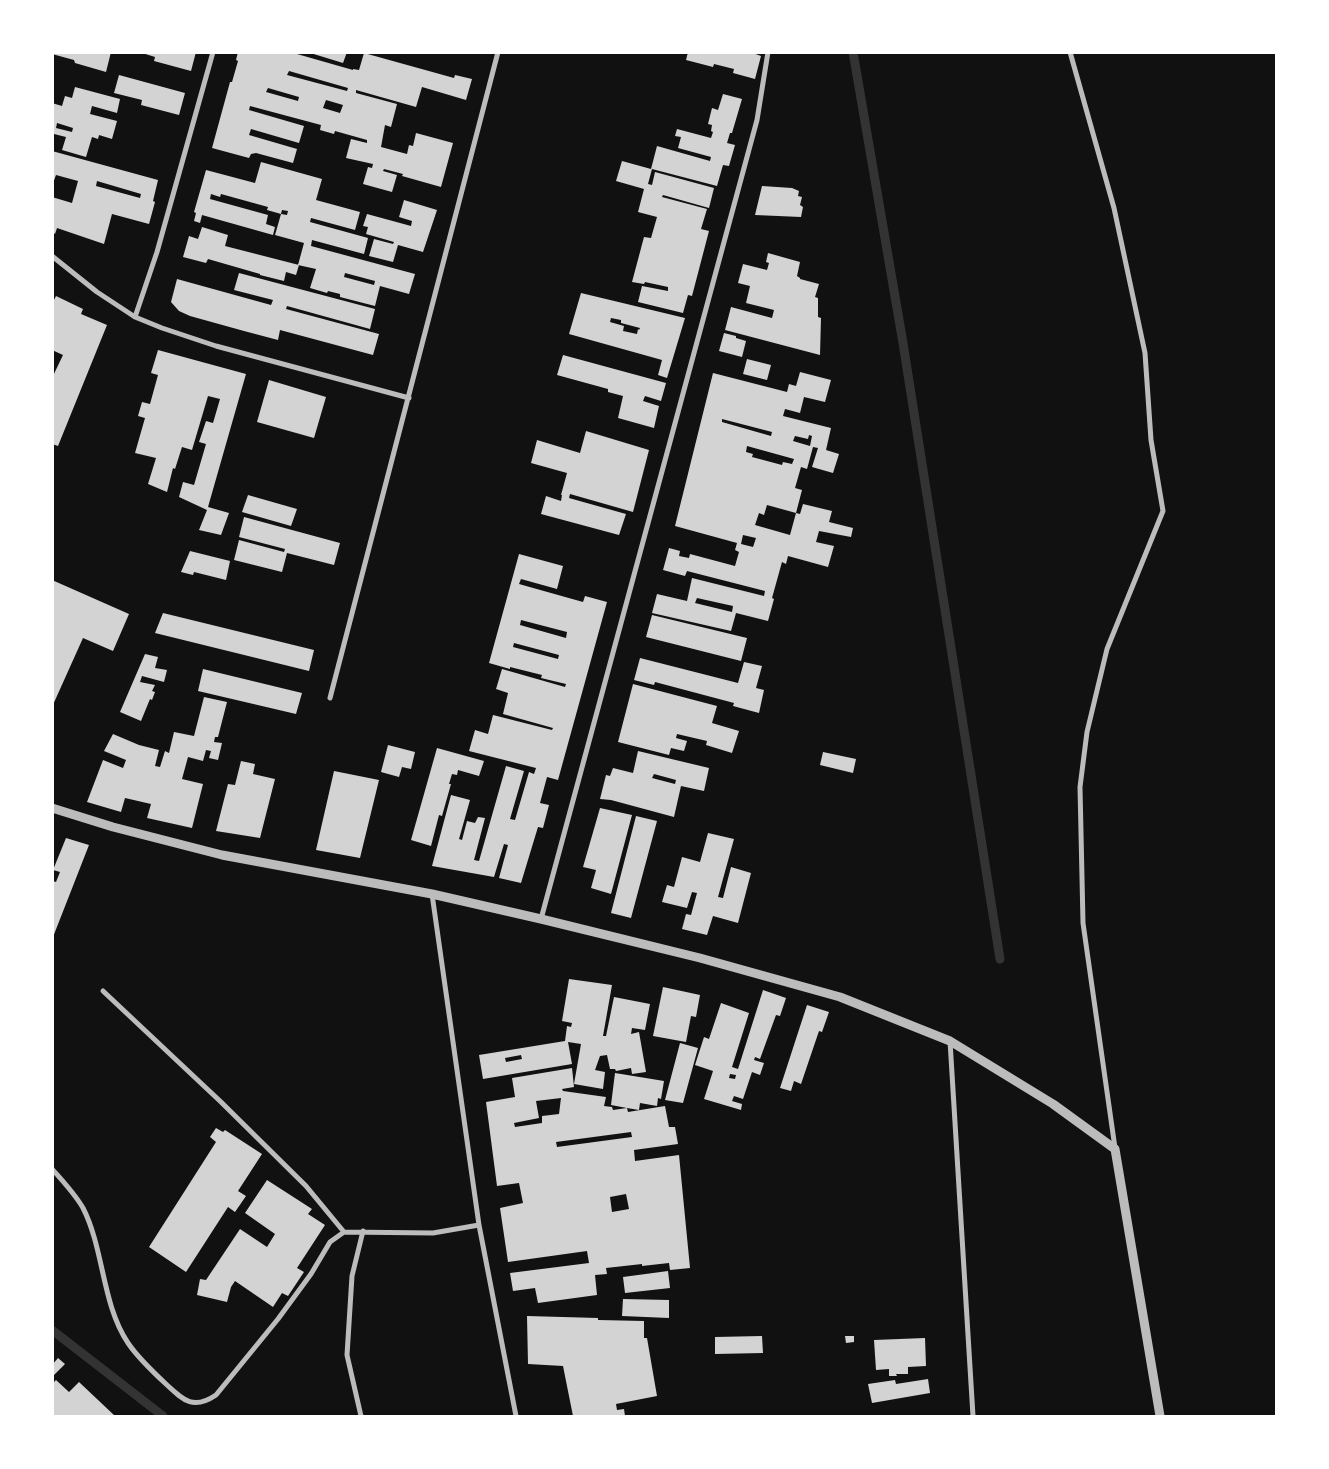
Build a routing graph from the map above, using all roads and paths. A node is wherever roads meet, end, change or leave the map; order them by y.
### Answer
1 (213, 52) edge
2 (498, 52) edge
3 (768, 52) edge
4 (1070, 52) edge
5 (52, 256) edge
6 (135, 317) junction
7 (410, 398) junction
8 (330, 698) dead end
9 (52, 808) edge
10 (432, 894) junction
11 (541, 919) junction
12 (103, 991) dead end
13 (950, 1041) junction
14 (1115, 1149) junction
15 (52, 1169) edge
16 (479, 1224) junction
17 (363, 1231) junction
18 (344, 1232) junction
19 (361, 1416) edge
20 (516, 1416) edge
21 (973, 1416) edge
22 (1160, 1416) edge

1 - 6 street
2 - 7 street
3 - 11 street
4 - 14 street
5 - 6 street
6 - 7 street
7 - 8 street
9 - 10 street
10 - 11 street
10 - 16 street
11 - 13 street
12 - 18 street
13 - 14 street
13 - 21 street
14 - 22 street
15 - 18 street
16 - 17 street
16 - 20 street
17 - 18 street
17 - 19 street

